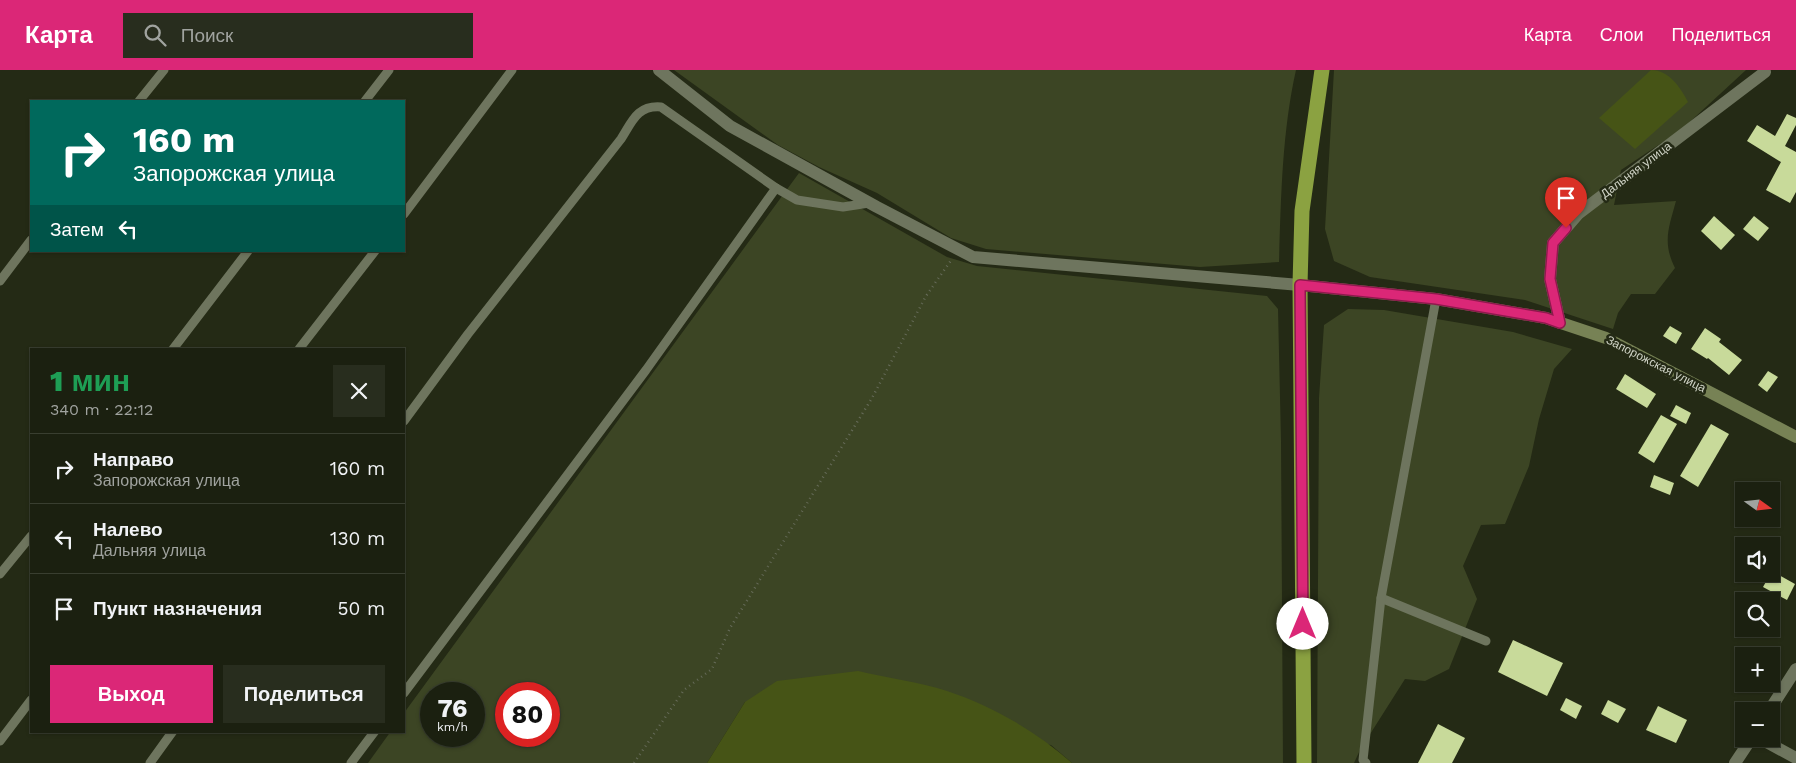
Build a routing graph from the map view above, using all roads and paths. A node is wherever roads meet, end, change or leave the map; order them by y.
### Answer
1 (164, 70) edge
2 (389, 70) edge
3 (512, 70) edge
4 (659, 70) edge
5 (1322, 70) edge
6 (1765, 72) dead end
7 (140, 100) edge
8 (366, 100) edge
9 (776, 188) junction
10 (869, 203) junction
11 (405, 213) edge
12 (30, 241) edge
13 (958, 249) junction
14 (247, 252) edge
15 (374, 252) edge
16 (0, 281) edge
17 (1300, 285) junction
18 (1436, 299) junction
19 (1560, 323) junction
20 (174, 348) edge
21 (300, 348) edge
22 (405, 419) edge
23 (1796, 437) edge
24 (30, 537) edge
25 (0, 574) edge
26 (1381, 598) junction
27 (1486, 641) dead end
28 (1796, 669) edge
29 (405, 692) edge
30 (30, 701) edge
31 (1775, 702) edge
32 (172, 733) edge
33 (374, 733) edge
34 (0, 741) edge
35 (1746, 747) edge
36 (1776, 747) edge
37 (1796, 758) edge
38 (150, 763) edge
39 (351, 763) edge
40 (634, 763) edge
41 (1304, 763) edge
42 (1366, 763) edge
43 (1735, 763) edge

1 - 7 lane
2 - 8 lane
3 - 11 lane
4 - 10 street
5 - 17 highway
6 - 19 street, Дальняя улица
9 - 10 lane
9 - 22 lane
9 - 29 lane
10 - 13 street
12 - 16 lane
13 - 17 street
13 - 40 path
14 - 20 lane
15 - 21 lane
17 - 18 main road, Запорожская улица
17 - 41 highway
18 - 19 main road, Запорожская улица
18 - 26 lane
19 - 23 main road, Запорожская улица
24 - 25 lane
26 - 27 lane
26 - 42 lane
28 - 31 street
30 - 34 lane
32 - 38 lane
33 - 39 lane
35 - 43 street
36 - 37 street

